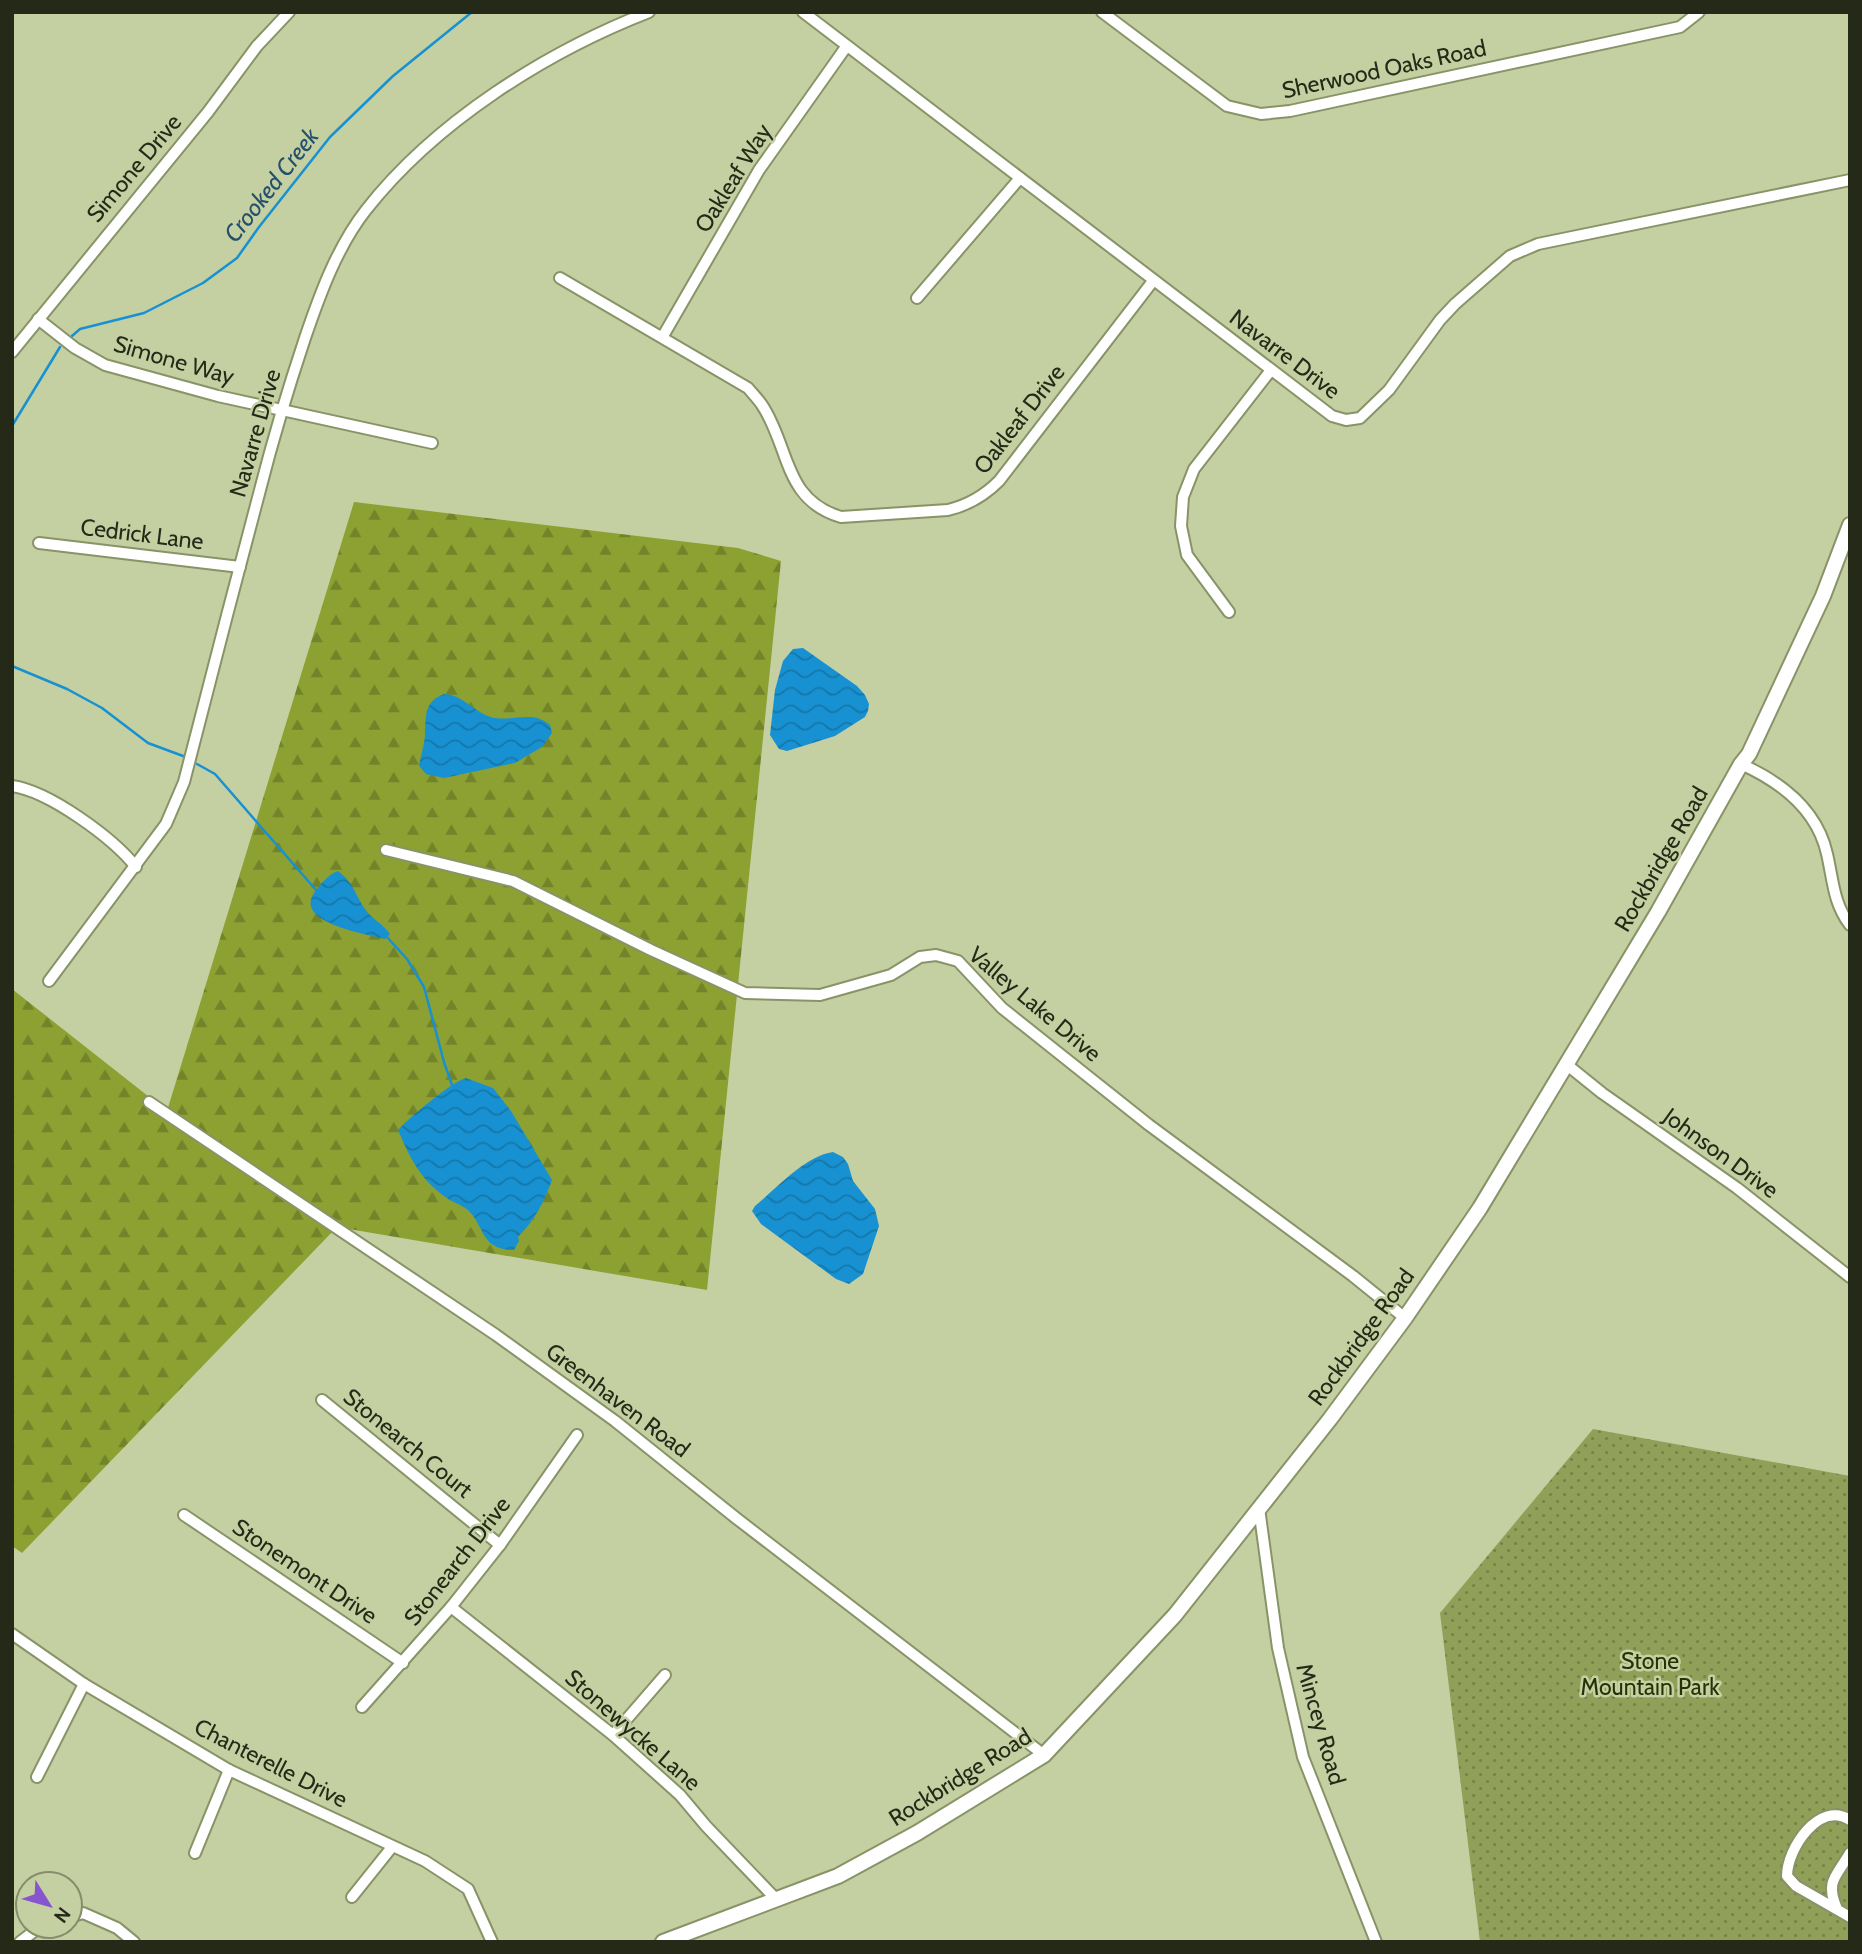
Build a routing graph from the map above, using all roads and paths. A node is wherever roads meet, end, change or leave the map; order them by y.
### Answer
1 (289, 12) edge
2 (649, 12) edge
3 (803, 12) edge
4 (1101, 12) edge
5 (1699, 12) edge
6 (846, 47) junction
7 (1020, 178) junction
8 (1850, 180) edge
9 (560, 278) dead end
10 (1153, 281) junction
11 (917, 298) dead end
12 (38, 319) junction
13 (663, 336) junction
14 (12, 352) edge
15 (1271, 370) junction
16 (281, 409) junction
17 (432, 443) dead end
18 (1850, 525) edge
19 (39, 543) dead end
20 (240, 567) junction
21 (1229, 612) dead end
22 (1741, 764) junction
23 (12, 786) edge
24 (386, 850) dead end
25 (136, 867) junction
26 (1850, 925) edge
27 (48, 981) dead end
28 (1566, 1063) junction
29 (149, 1102) dead end
30 (1850, 1277) edge
31 (1405, 1318) junction
32 (322, 1401) dead end
33 (577, 1435) dead end
34 (1259, 1508) junction
35 (184, 1515) dead end
36 (500, 1545) junction
37 (451, 1607) junction
38 (12, 1634) edge
39 (402, 1663) junction
40 (666, 1675) dead end
41 (84, 1684) junction
42 (362, 1707) dead end
43 (613, 1735) junction
44 (1044, 1755) junction
45 (229, 1770) junction
46 (37, 1776) dead end
47 (1850, 1820) edge
48 (392, 1847) junction
49 (195, 1853) dead end
50 (1850, 1853) edge
51 (352, 1898) dead end
52 (775, 1898) junction
53 (1837, 1909) junction
54 (84, 1913) edge
55 (1850, 1917) edge
56 (134, 1942) edge
57 (492, 1942) edge
58 (663, 1942) edge
59 (1376, 1942) edge

1 - 12 street, Simone Drive
2 - 16 street, Navarre Drive
3 - 6 street, Navarre Drive
4 - 5 street, Sherwood Oaks Road
6 - 7 street, Navarre Drive
6 - 13 street, Oakleaf Way
7 - 10 street, Navarre Drive
7 - 11 street
8 - 15 street, Navarre Drive
9 - 13 street, Oakleaf Drive
10 - 13 street, Oakleaf Drive
10 - 15 street, Navarre Drive
12 - 14 street, Simone Drive
12 - 16 street, Simone Way
15 - 21 street
16 - 17 street, Simone Way
16 - 20 street, Navarre Drive
18 - 22 main road, Rockbridge Road
19 - 20 street, Cedrick Lane
20 - 25 street, Navarre Drive
22 - 26 street
22 - 28 main road, Rockbridge Road
23 - 25 street
24 - 31 street, Valley Lake Drive
25 - 27 street, Navarre Drive
28 - 30 street, Johnson Drive
28 - 31 main road, Rockbridge Road
29 - 44 street, Greenhaven Road
31 - 34 main road, Rockbridge Road
32 - 36 street, Stonearch Court
33 - 36 street, Stonearch Drive
34 - 44 main road, Rockbridge Road
34 - 59 street, Mincey Road
35 - 39 street, Stonemont Drive
36 - 37 street, Stonearch Drive
37 - 39 street, Stonearch Drive
37 - 43 street, Stonewycke Lane
38 - 41 street, Chanterelle Drive
39 - 42 street, Stonearch Drive
40 - 43 street
41 - 45 street, Chanterelle Drive
41 - 46 street
43 - 52 street, Stonewycke Lane
44 - 52 main road, Rockbridge Road
45 - 48 street, Chanterelle Drive
45 - 49 street
47 - 53 street
48 - 51 street
48 - 57 street, Chanterelle Drive
50 - 53 street
52 - 58 main road, Rockbridge Road
53 - 55 street
54 - 56 street

